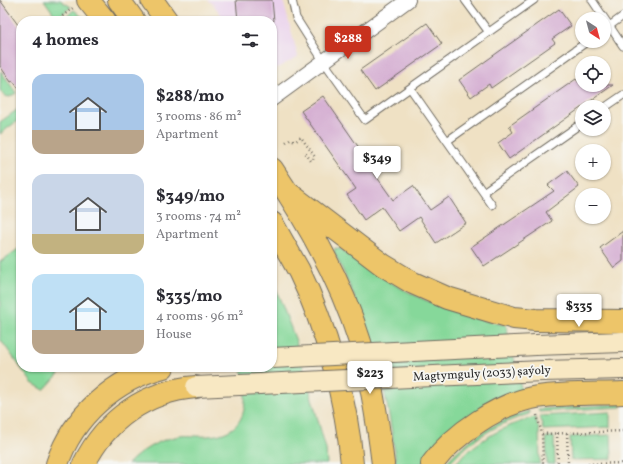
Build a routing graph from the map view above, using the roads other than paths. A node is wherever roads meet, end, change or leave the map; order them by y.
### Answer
1 (119, 0) edge
2 (152, 0) edge
3 (292, 0) edge
4 (408, 0) edge
5 (465, 0) edge
6 (534, 0) edge
7 (592, 0) edge
8 (81, 3) edge
9 (598, 12) edge
10 (98, 16) edge
11 (130, 16) edge
12 (163, 16) edge
13 (623, 16) edge
14 (611, 25) edge
15 (488, 32) junction
16 (611, 32) edge
17 (623, 46) edge
18 (578, 48) edge
19 (324, 62) junction
20 (410, 88) junction
21 (623, 94) edge
22 (277, 95) edge
23 (611, 103) edge
24 (575, 128) edge
25 (447, 141) junction
26 (277, 177) edge
27 (287, 192) junction
28 (483, 192) junction
29 (492, 205) dead end
30 (277, 232) edge
31 (623, 321) edge
32 (623, 342) edge
33 (277, 358) edge
34 (623, 369) edge
35 (147, 372) edge
36 (196, 387) joint
37 (623, 393) edge
38 (57, 464) edge
39 (84, 464) edge
40 (352, 464) edge
41 (383, 464) edge
42 (432, 464) edge

1 - 11 main road
2 - 12 main road
3 - 19 lane
4 - 19 street
5 - 15 lane
6 - 15 lane
7 - 9 lane
8 - 10 main road
13 - 14 lane
15 - 20 lane
16 - 17 lane
18 - 25 lane
19 - 20 lane
19 - 22 street
20 - 25 lane
21 - 23 lane
24 - 28 lane
25 - 28 lane
26 - 27 main road
27 - 31 main road
27 - 41 main road
28 - 29 lane
30 - 40 main road
32 - 33 main road, bridge
34 - 36 main road, Magtymguly (2033) şaýoly, bridge
35 - 38 main road
36 - 39 main road
37 - 42 main road

